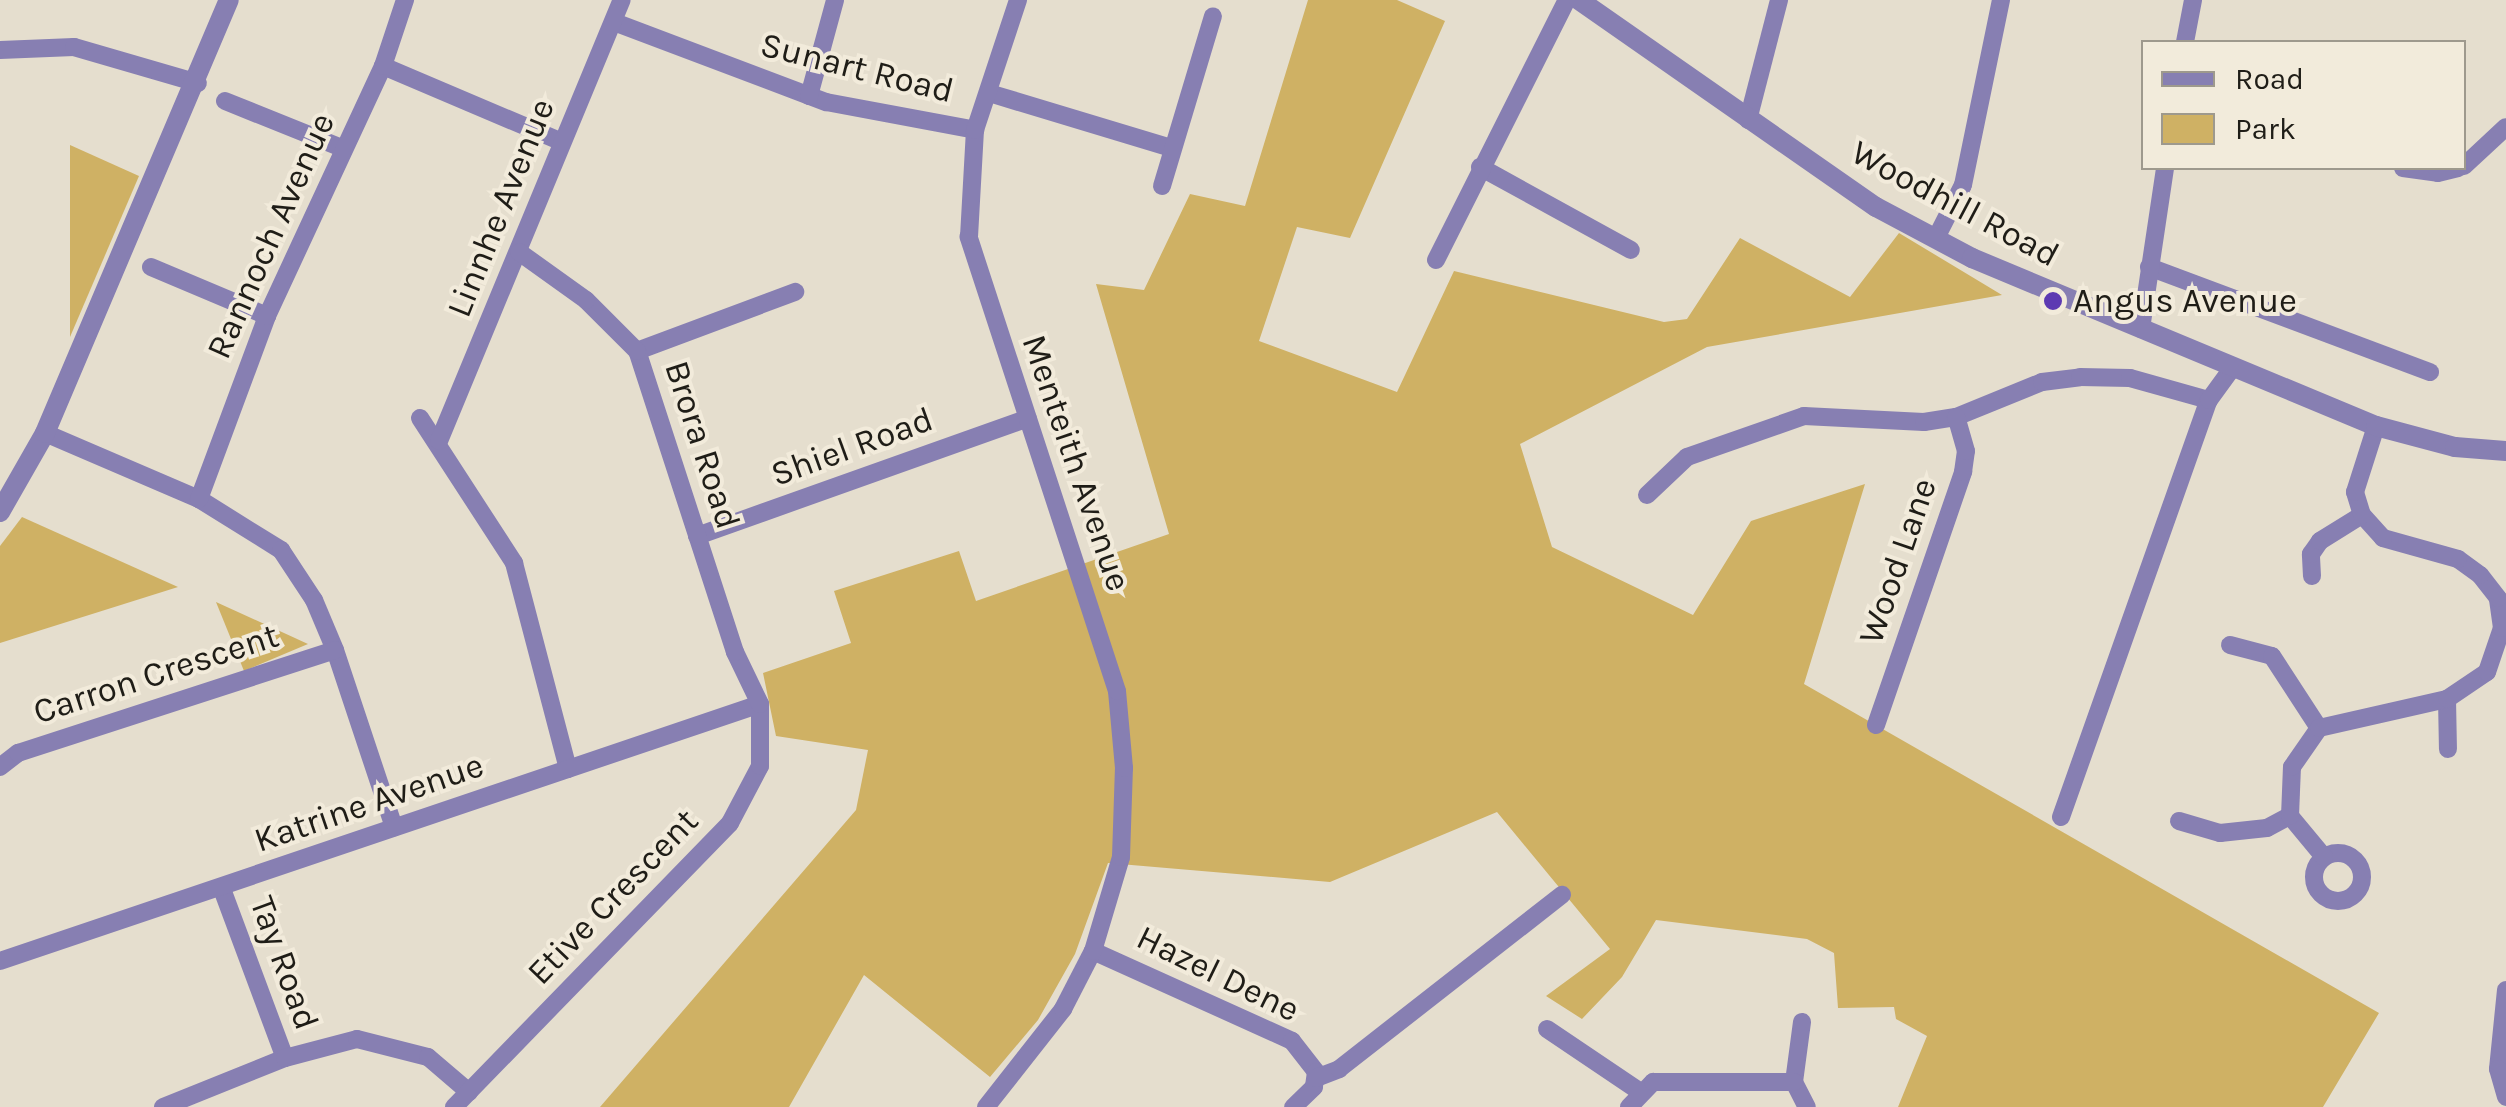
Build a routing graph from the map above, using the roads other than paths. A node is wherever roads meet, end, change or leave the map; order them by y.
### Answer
1 (229, 0) edge
2 (406, 0) edge
3 (622, 0) edge
4 (834, 0) edge
5 (1018, 0) edge
6 (1567, 0) edge
7 (1578, 0) edge
8 (1779, 0) edge
9 (2001, 0) edge
10 (2192, 0) edge
11 (1212, 16) dead end
12 (614, 22) junction
13 (2185, 40) edge
14 (0, 50) edge
15 (382, 66) junction
16 (198, 83) junction
17 (989, 92) junction
18 (809, 96) junction
19 (225, 101) dead end
20 (1748, 120) junction
21 (2506, 126) edge
22 (975, 130) junction
23 (562, 142) junction
24 (342, 148) junction
25 (1171, 148) junction
26 (2466, 162) edge
27 (1480, 167) junction
28 (2164, 170) edge
29 (2417, 170) edge
30 (2450, 170) edge
31 (1162, 186) dead end
32 (1936, 238) junction
33 (1631, 250) dead end
34 (519, 252) junction
35 (1436, 260) dead end
36 (151, 267) dead end
37 (2149, 267) junction
38 (795, 292) dead end
39 (267, 316) junction
40 (2141, 329) junction
41 (637, 352) junction
42 (2232, 368) junction
43 (2430, 372) dead end
44 (2209, 400) junction
45 (1956, 417) junction
46 (420, 418) dead end
47 (1028, 418) junction
48 (2376, 426) junction
49 (45, 433) junction
50 (439, 441) junction
51 (2506, 451) edge
52 (1647, 495) dead end
53 (198, 499) junction
54 (0, 512) edge
55 (2362, 516) junction
56 (697, 536) junction
57 (2312, 576) dead end
58 (2502, 595) edge
59 (2230, 646) dead end
60 (335, 650) junction
61 (2447, 700) junction
62 (760, 704) junction
63 (1876, 725) dead end
64 (2319, 728) junction
65 (2448, 749) dead end
66 (0, 767) edge
67 (568, 768) junction
68 (2061, 816) dead end
69 (2290, 816) junction
70 (2179, 821) dead end
71 (394, 827) junction
72 (2324, 857) dead end
73 (222, 889) junction
74 (1562, 895) dead end
75 (1093, 951) junction
76 (0, 961) edge
77 (2505, 1000) edge
78 (1802, 1022) dead end
79 (1547, 1029) dead end
80 (285, 1058) junction
81 (1313, 1070) junction
82 (1794, 1082) junction
83 (469, 1092) junction
84 (2506, 1097) edge
85 (1634, 1099) edge
86 (163, 1107) edge
87 (454, 1107) edge
88 (986, 1107) edge
89 (1293, 1107) edge
90 (1807, 1107) edge

1 - 16 street
2 - 15 street, Rannoch Avenue
3 - 12 street, Linnhe Avenue
4 - 18 street
5 - 17 street, Menteith Avenue
6 - 27 street
7 - 20 street, Woodhill Road
8 - 20 street
9 - 32 street
10 - 13 street
11 - 25 street
12 - 18 street, Sunart Road
12 - 23 street, Linnhe Avenue
14 - 16 street
15 - 23 street
15 - 24 street, Rannoch Avenue
16 - 49 street
17 - 22 street, Menteith Avenue
17 - 25 street
18 - 22 street, Sunart Road
19 - 24 street
20 - 32 street, Woodhill Road
21 - 26 street
22 - 47 street, Menteith Avenue
23 - 34 street, Linnhe Avenue
24 - 39 street, Rannoch Avenue
25 - 31 street
27 - 33 street
27 - 35 street
28 - 37 street
29 - 30 street
32 - 40 street, Woodhill Road
34 - 41 street, Brora Road
34 - 50 street, Linnhe Avenue
36 - 39 street
37 - 40 street
37 - 43 street
38 - 41 street
39 - 53 street, Rannoch Avenue
40 - 42 street, Woodhill Road
41 - 56 street, Brora Road
42 - 44 street
42 - 48 street, Woodhill Road
44 - 45 street
44 - 68 street
45 - 52 street
45 - 63 street, Wood Lane
46 - 50 street
47 - 56 street, Shiel Road
47 - 75 street, Menteith Avenue
48 - 51 street, Woodhill Road
48 - 55 street
49 - 53 street
49 - 54 street
50 - 67 street
53 - 60 street
55 - 57 street
55 - 58 street
56 - 62 street, Brora Road
58 - 61 street
59 - 64 street
60 - 66 street, Carron Crescent
60 - 71 street
61 - 64 street
61 - 65 street
62 - 67 street, Katrine Avenue
62 - 83 street, Etive Crescent
64 - 69 street
67 - 71 street, Katrine Avenue
69 - 70 street
69 - 72 street
71 - 73 street, Katrine Avenue
73 - 76 street, Katrine Avenue
73 - 80 street, Tay Road
74 - 81 street
75 - 81 street, Hazel Dene
75 - 88 street, Menteith Avenue
77 - 84 street
78 - 82 street
79 - 85 street
80 - 83 street
80 - 86 street
81 - 89 street
82 - 85 street
82 - 90 street
83 - 87 street, Etive Crescent

